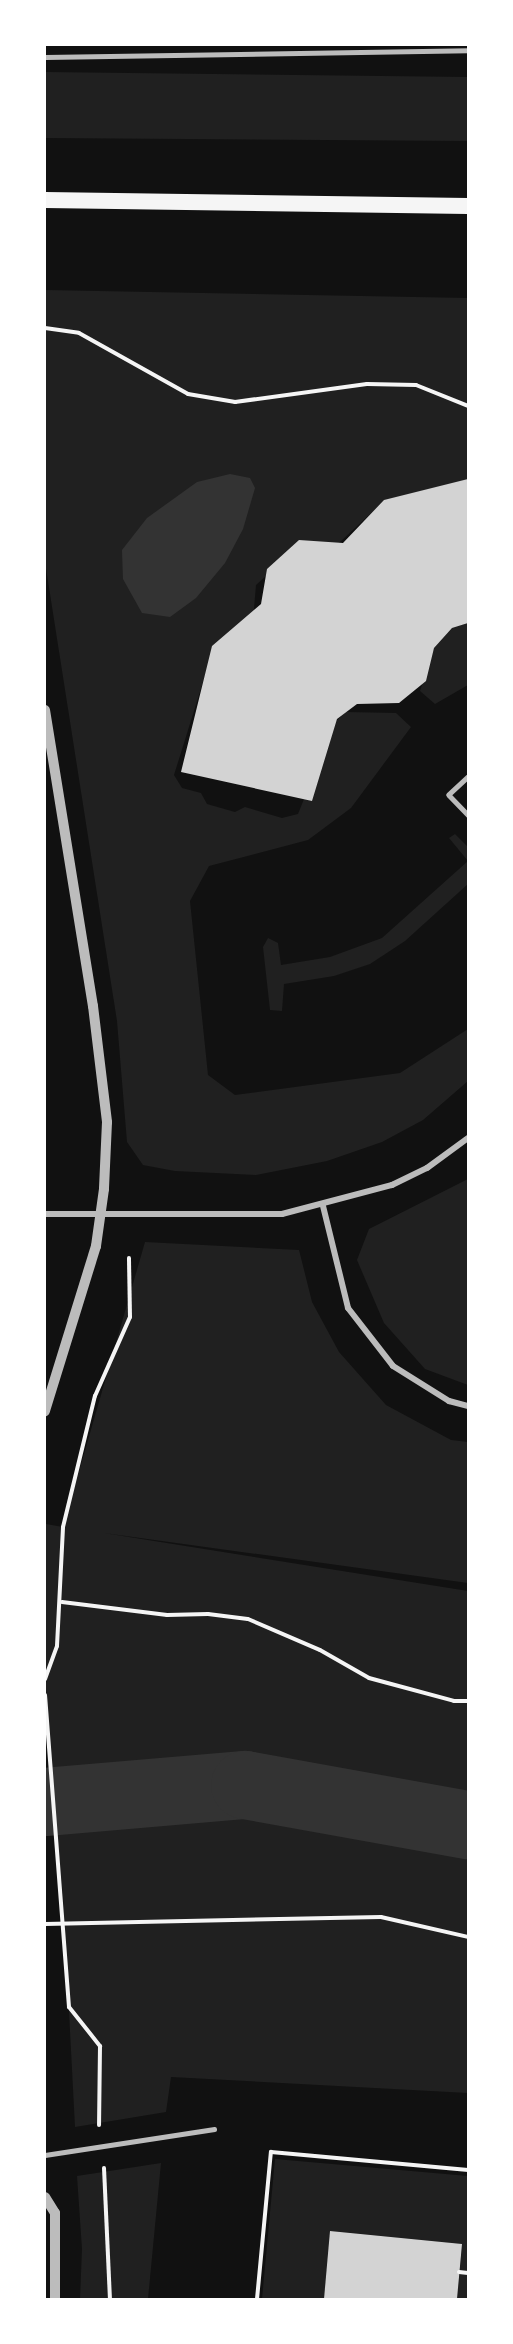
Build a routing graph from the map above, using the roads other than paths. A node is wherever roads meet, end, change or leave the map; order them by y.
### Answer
1 (468, 50) edge
2 (45, 57) edge
3 (45, 200) edge
4 (468, 206) edge
5 (45, 710) edge
6 (468, 777) edge
7 (468, 815) edge
8 (468, 1138) edge
9 (323, 1206) junction
10 (102, 1212) junction
11 (45, 1214) edge
12 (468, 1406) edge
13 (45, 1411) edge
14 (214, 2129) dead end
15 (45, 2155) edge
16 (45, 2197) edge
17 (55, 2299) edge

1 - 2 lane
3 - 4 highway
5 - 10 street
6 - 7 lane
8 - 9 street
9 - 10 street
9 - 12 street
10 - 11 street
10 - 13 street
14 - 15 lane
16 - 17 street

